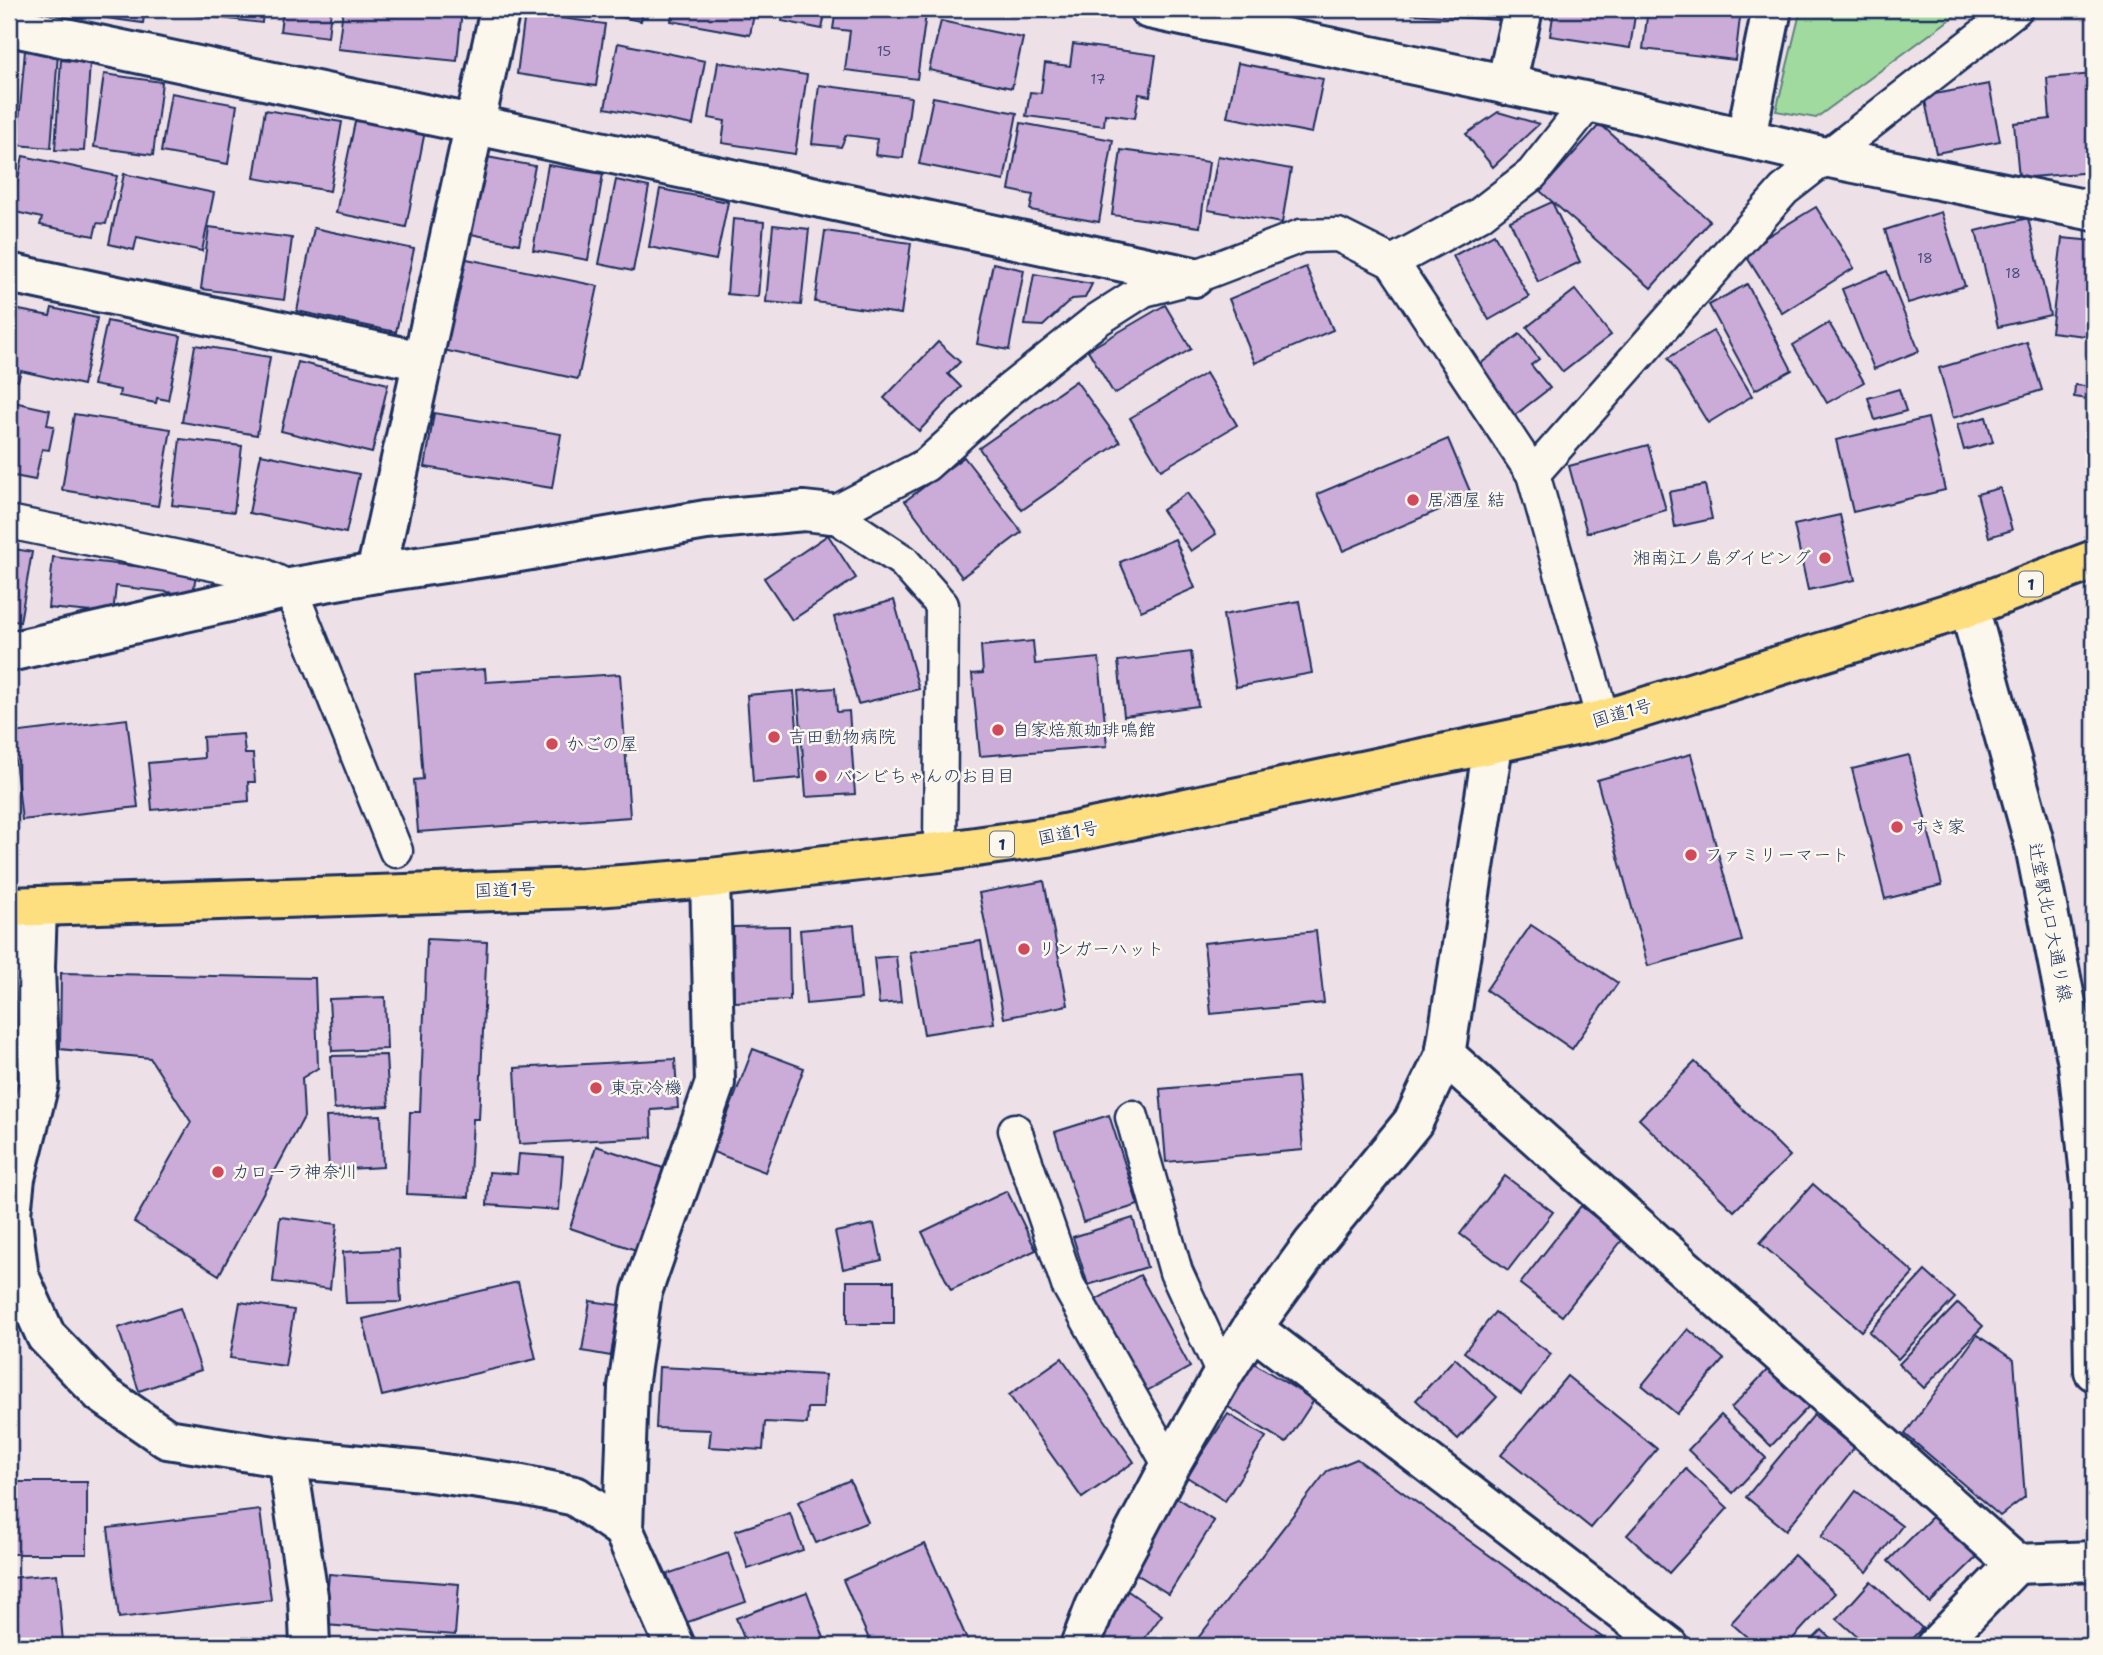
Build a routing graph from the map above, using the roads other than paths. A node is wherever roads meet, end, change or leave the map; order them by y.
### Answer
1 (500, 9) edge
2 (1149, 9) edge
3 (1523, 9) edge
4 (1772, 9) edge
5 (2016, 9) edge
6 (1268, 21) edge
7 (9, 26) edge
8 (1506, 85) junction
9 (1589, 102) junction
10 (475, 125) junction
11 (1746, 138) junction
12 (1825, 157) junction
13 (2094, 211) edge
14 (1392, 262) junction
15 (9, 273) edge
16 (1194, 277) junction
17 (422, 361) junction
18 (1533, 474) junction
19 (832, 514) junction
20 (9, 522) edge
21 (2094, 560) edge
22 (376, 573) junction
23 (290, 588) junction
24 (1969, 607) junction
25 (9, 652) edge
26 (1603, 720) junction
27 (1493, 745) junction
28 (397, 851) dead end
29 (940, 852) junction
30 (710, 878) junction
31 (23, 907) edge
32 (1445, 1055) junction
33 (1132, 1118) dead end
34 (1015, 1130) dead end
35 (12, 1182) edge
36 (1252, 1328) junction
37 (2094, 1371) edge
38 (1223, 1374) junction
39 (288, 1458) junction
40 (1170, 1466) junction
41 (623, 1529) junction
42 (2094, 1562) edge
43 (2016, 1563) junction
44 (310, 1646) edge
45 (675, 1646) edge
46 (1080, 1646) edge
47 (1668, 1646) edge
48 (1936, 1646) edge

1 - 10 street
2 - 6 street
3 - 8 street
4 - 11 street
5 - 12 lane
6 - 8 street
7 - 10 street
8 - 9 street
9 - 11 street
9 - 14 lane
10 - 16 street
10 - 17 street
11 - 12 street
12 - 13 street
12 - 18 lane
14 - 16 lane
14 - 18 lane
15 - 17 street
16 - 19 lane
17 - 22 street
18 - 26 lane
19 - 22 street
19 - 29 lane
20 - 23 lane
21 - 24 highway, 国道1号 / 1
22 - 23 street
23 - 25 street
23 - 28 lane
24 - 26 highway, 国道1号 / 1
24 - 37 street, 辻堂駅北口大通り線
26 - 27 highway, 国道1号 / 1
27 - 29 highway, 国道1号 / 1
27 - 32 street
29 - 30 highway, 国道1号 / 1
30 - 31 highway, 国道1号 / 1
30 - 41 street
31 - 35 street
32 - 36 street
32 - 43 street
33 - 38 lane
34 - 40 lane
35 - 39 street
36 - 38 street
36 - 47 street
38 - 40 street
39 - 41 street
39 - 44 street
40 - 46 street
41 - 45 street
42 - 43 street
43 - 48 street

